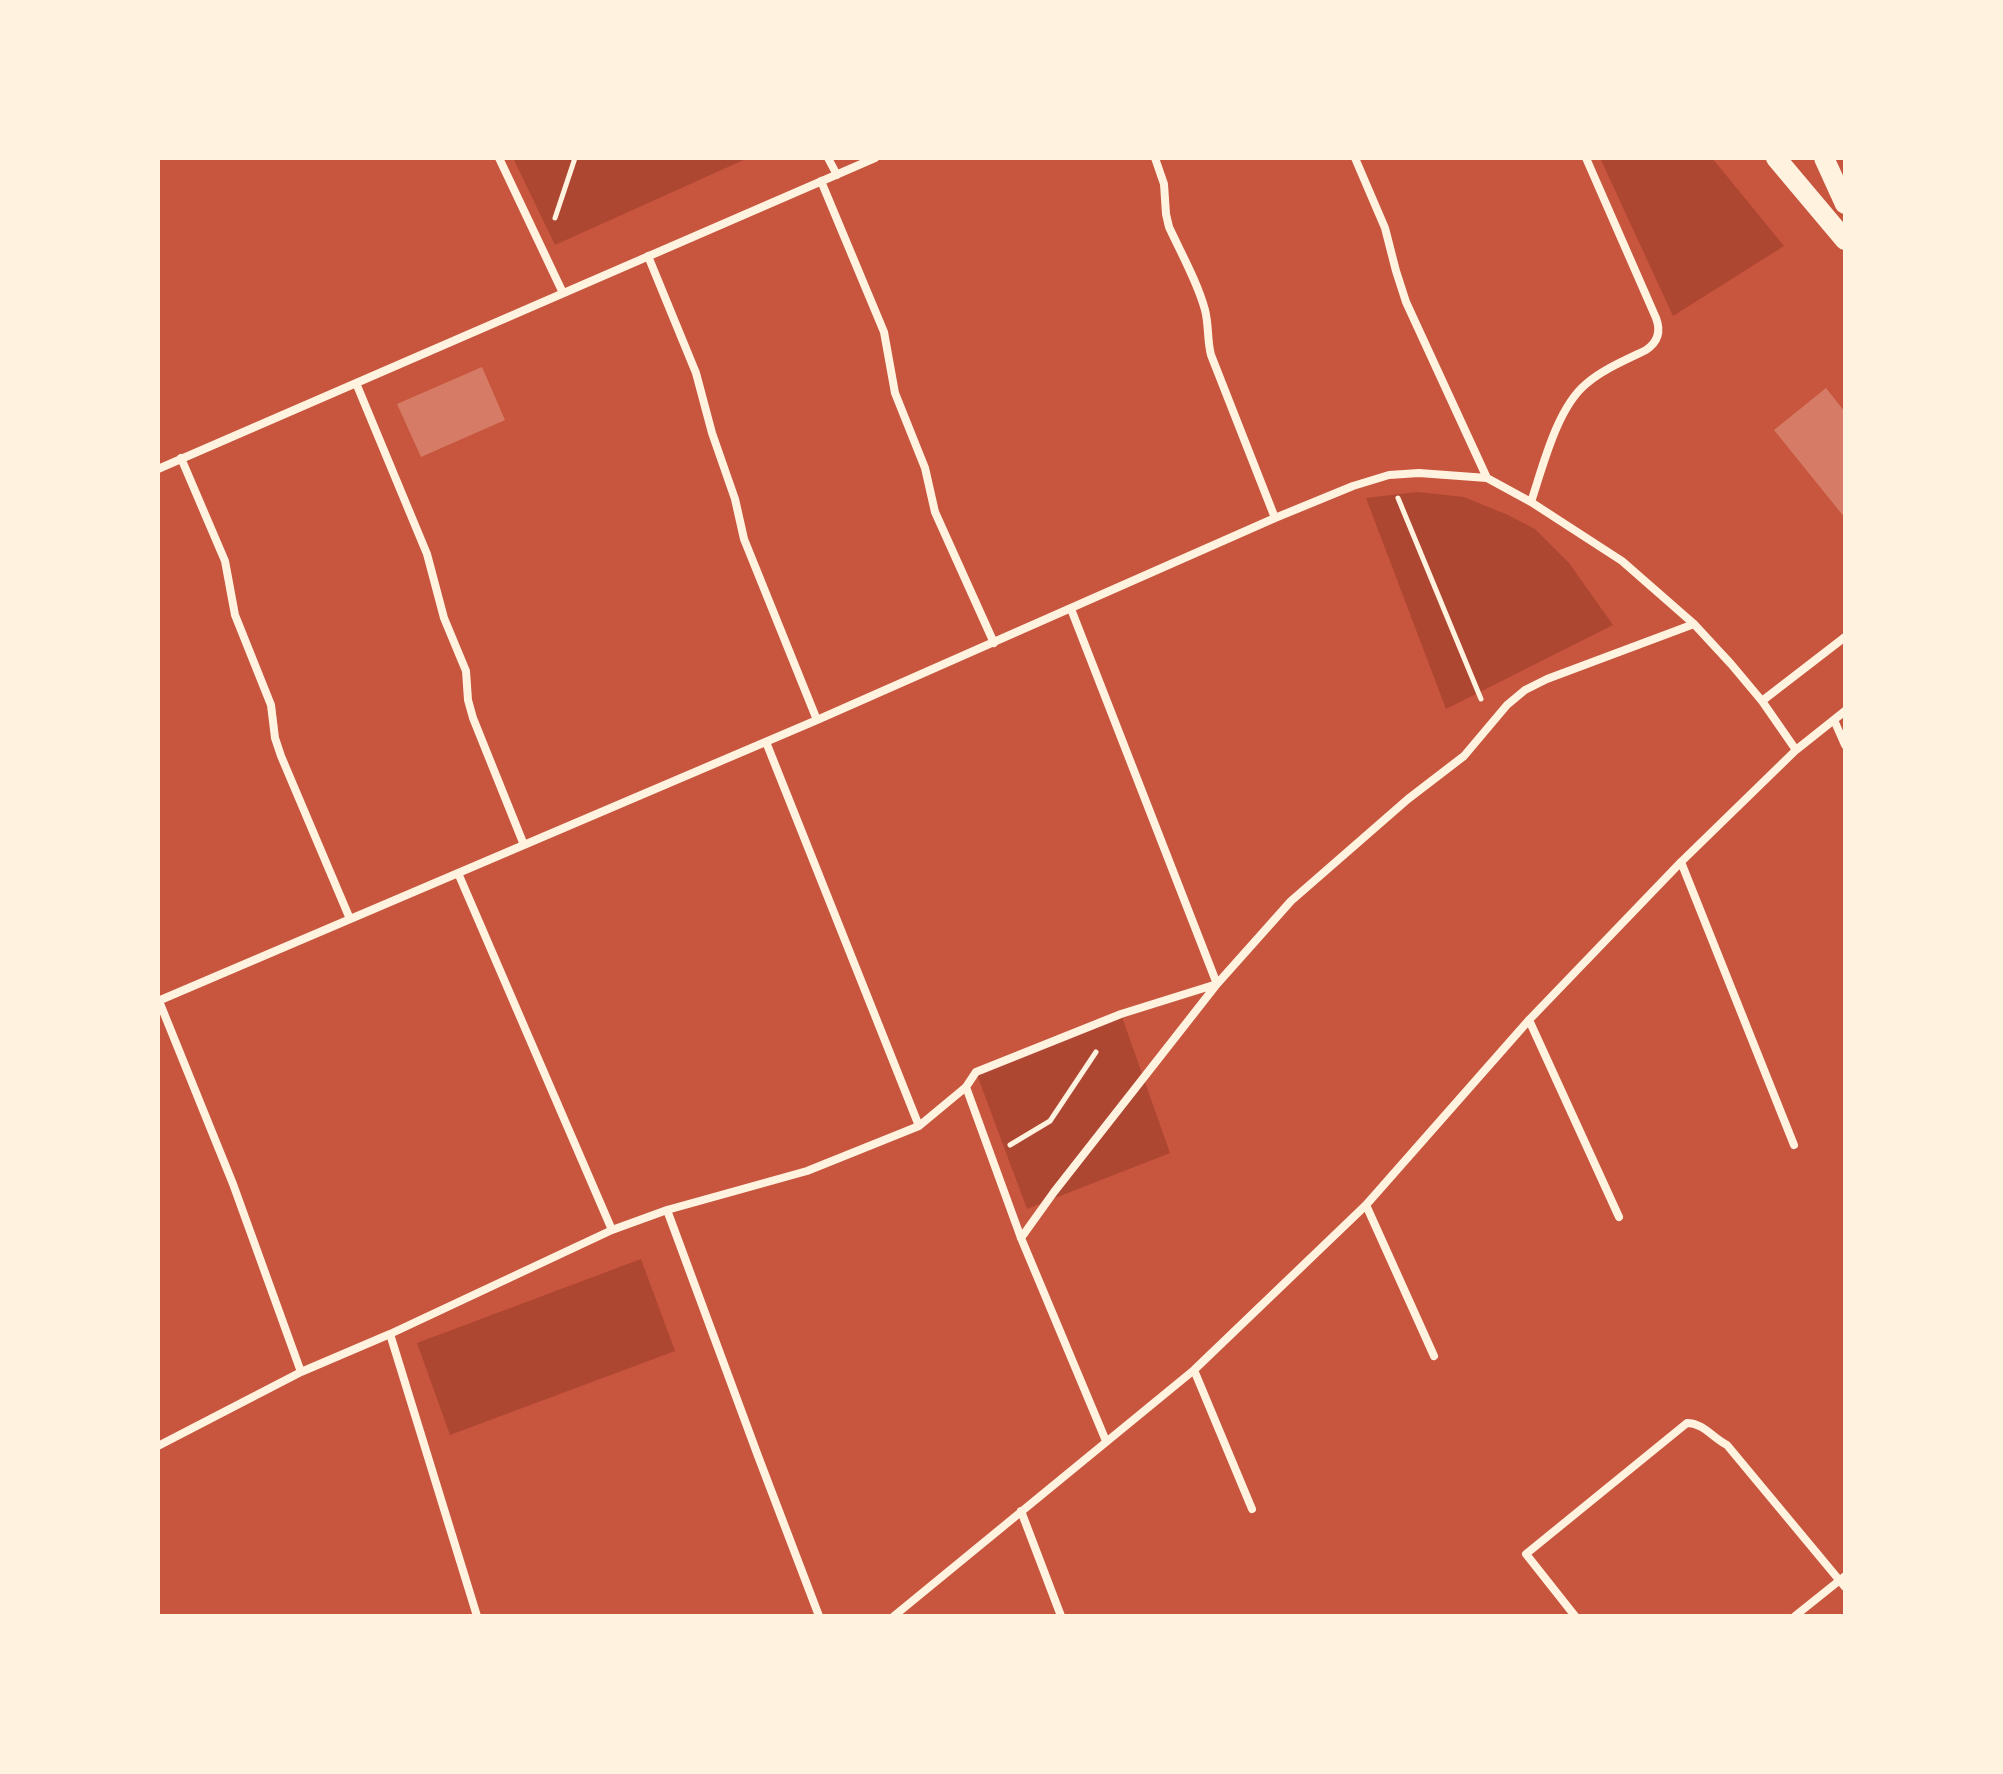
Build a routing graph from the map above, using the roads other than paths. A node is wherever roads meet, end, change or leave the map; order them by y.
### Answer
1 (499, 158) edge
2 (828, 158) edge
3 (875, 158) edge
4 (1155, 158) edge
5 (1355, 158) edge
6 (1586, 158) edge
7 (1776, 158) edge
8 (1824, 158) edge
9 (837, 175) junction
10 (821, 181) junction
11 (1845, 204) edge
12 (1845, 240) edge
13 (648, 256) junction
14 (563, 293) junction
15 (356, 383) junction
16 (181, 458) junction
17 (158, 469) edge
18 (1487, 478) junction
19 (1531, 502) junction
20 (1275, 518) junction
21 (1071, 609) junction
22 (1694, 624) junction
23 (1845, 637) edge
24 (994, 643) junction
25 (1762, 701) junction
26 (1845, 711) edge
27 (817, 720) junction
28 (1834, 720) junction
29 (766, 742) junction
30 (1845, 745) edge
31 (1796, 750) junction
32 (524, 845) junction
33 (1681, 862) junction
34 (458, 873) junction
35 (350, 919) junction
36 (1217, 984) junction
37 (158, 1001) edge
38 (1529, 1020) junction
39 (966, 1087) junction
40 (919, 1126) junction
41 (1794, 1145) dead end
42 (1366, 1205) junction
43 (667, 1210) junction
44 (1619, 1217) dead end
45 (612, 1230) junction
46 (1021, 1238) junction
47 (390, 1334) junction
48 (1434, 1356) dead end
49 (1194, 1370) junction
50 (301, 1372) junction
51 (1106, 1441) junction
52 (158, 1446) edge
53 (1252, 1509) dead end
54 (1021, 1511) junction
55 (1843, 1581) edge
56 (477, 1616) edge
57 (819, 1616) edge
58 (894, 1616) edge
59 (1061, 1616) edge
60 (1575, 1616) edge
61 (1795, 1616) edge

1 - 14 street
2 - 9 street
3 - 9 street
4 - 20 street
5 - 18 street
6 - 19 street
7 - 12 main road
8 - 11 main road
9 - 10 street
10 - 13 street
10 - 24 street
13 - 14 street
13 - 27 street
14 - 15 street
15 - 16 street
15 - 32 street
16 - 17 street
16 - 35 street
18 - 19 street
18 - 20 street
19 - 22 street
20 - 21 street
21 - 24 street
21 - 36 street
22 - 25 street
22 - 36 street
23 - 25 street
24 - 27 street
25 - 31 street
26 - 28 street
27 - 29 street
28 - 30 street
28 - 31 street
29 - 32 street
29 - 40 street
31 - 33 street
32 - 34 street
33 - 38 street
33 - 41 street
34 - 35 street
34 - 45 street
35 - 37 street
36 - 39 street
36 - 46 street
37 - 50 street
38 - 42 street
38 - 44 street
39 - 40 street
39 - 46 street
40 - 43 street
42 - 48 street
42 - 49 street
43 - 45 street
43 - 57 street
45 - 47 street
46 - 51 street
47 - 50 street
47 - 56 street
49 - 51 street
49 - 53 street
50 - 52 street
51 - 54 street
54 - 58 street
54 - 59 street
55 - 60 street
55 - 61 street

